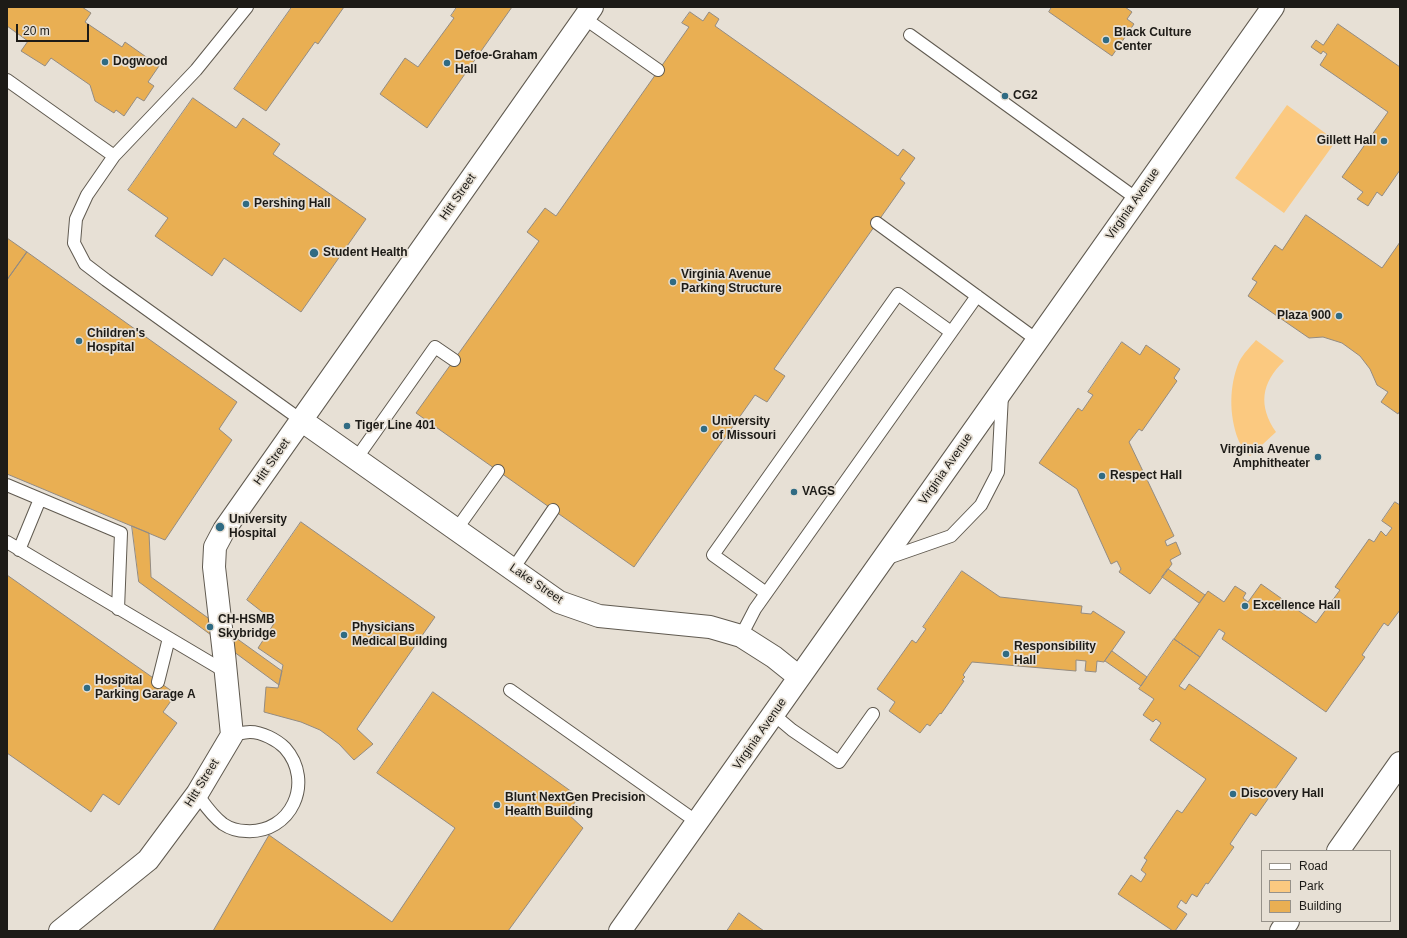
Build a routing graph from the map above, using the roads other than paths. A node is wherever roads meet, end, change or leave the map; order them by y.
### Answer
1 (247, 7) edge
2 (1273, 7) edge
3 (588, 12) edge
4 (910, 35) dead end
5 (658, 70) dead end
6 (7, 80) edge
7 (114, 156) junction
8 (1137, 199) junction
9 (877, 223) dead end
10 (977, 296) junction
11 (951, 332) junction
12 (1037, 340) junction
13 (454, 360) dead end
14 (1002, 389) junction
15 (301, 420) junction
16 (356, 459) junction
17 (498, 471) dead end
18 (7, 485) edge
19 (40, 499) junction
20 (553, 510) dead end
21 (456, 530) junction
22 (7, 542) edge
23 (19, 550) junction
24 (882, 560) junction
25 (513, 569) junction
26 (766, 593) junction
27 (118, 609) junction
28 (741, 636) junction
29 (169, 638) junction
30 (226, 672) junction
31 (799, 677) junction
32 (158, 682) dead end
33 (510, 690) dead end
34 (773, 714) junction
35 (874, 714) dead end
36 (232, 735) junction
37 (1400, 763) edge
38 (197, 794) junction
39 (697, 822) junction
40 (1339, 850) edge
41 (1287, 922) edge
42 (60, 931) edge
43 (620, 931) edge
44 (1281, 931) edge

1 - 7 lane
2 - 8 street, Virginia Avenue
3 - 5 lane
3 - 15 street, Hitt Street
4 - 8 lane
6 - 7 lane
7 - 15 lane
8 - 12 street, Virginia Avenue
9 - 10 lane
10 - 11 lane
10 - 12 lane
11 - 26 lane
11 - 26 lane
12 - 14 street, Virginia Avenue
13 - 16 lane
14 - 24 street, Virginia Avenue
14 - 24 lane
15 - 16 street, Lake Street
15 - 30 street, Hitt Street
16 - 21 street, Lake Street
17 - 21 lane
18 - 19 lane
19 - 23 lane
19 - 27 lane
20 - 25 lane
21 - 25 street, Lake Street
22 - 23 lane
23 - 27 lane
24 - 31 street, Virginia Avenue
25 - 28 street, Lake Street
26 - 28 lane
27 - 29 lane
28 - 31 street, Lake Street
29 - 30 lane
29 - 32 lane
30 - 36 street, Hitt Street
31 - 34 street, Virginia Avenue
33 - 39 lane
34 - 35 lane
34 - 39 street, Virginia Avenue
36 - 38 street, Hitt Street
36 - 38 lane
37 - 40 street
38 - 42 street, Hitt Street
39 - 43 street, Virginia Avenue
41 - 44 street

